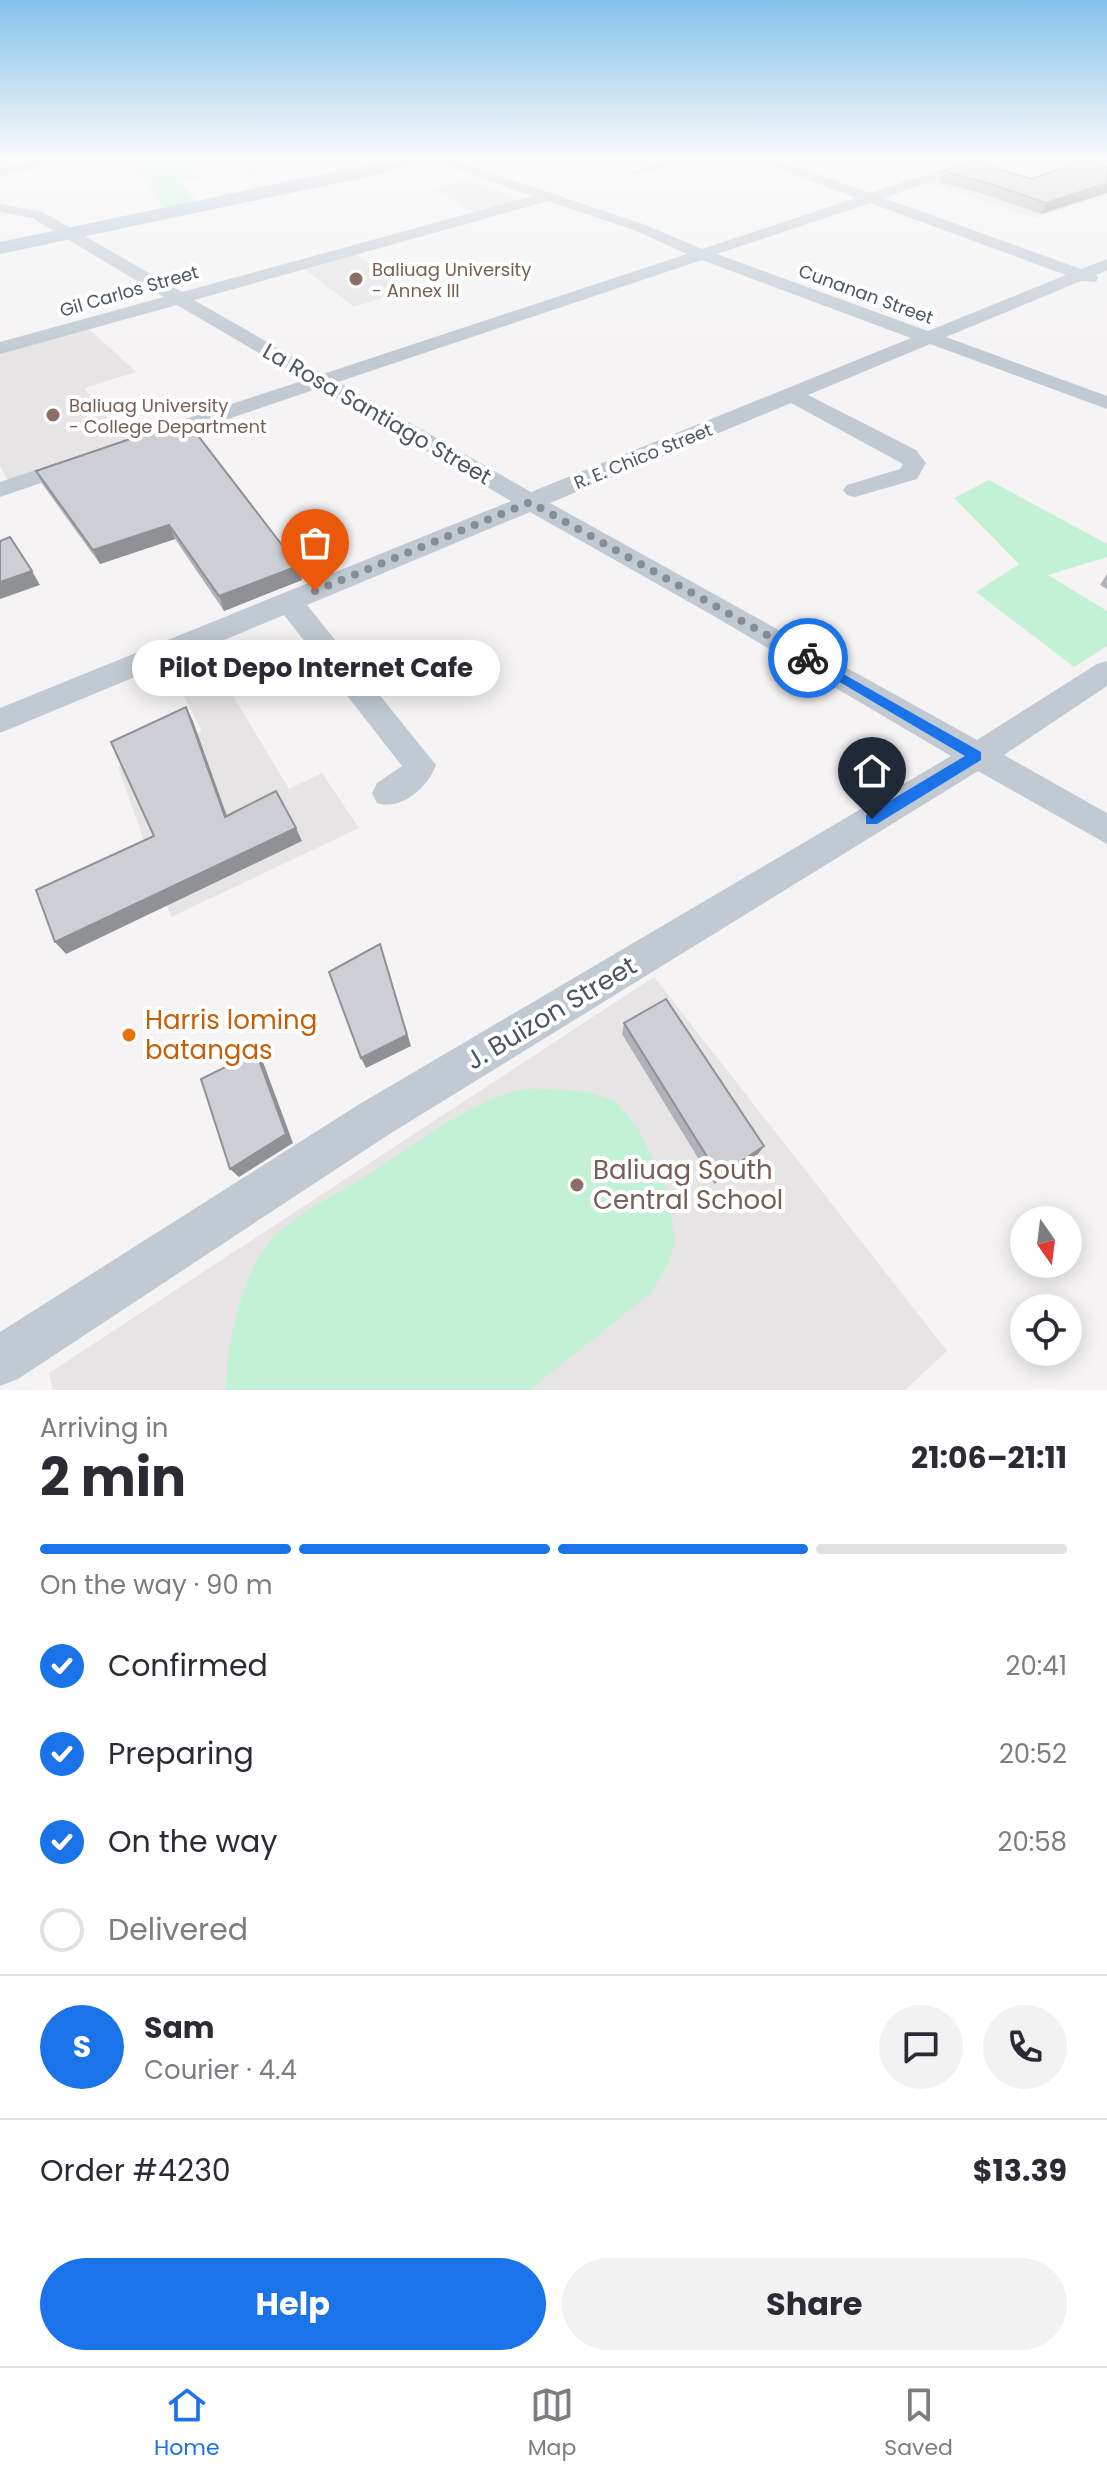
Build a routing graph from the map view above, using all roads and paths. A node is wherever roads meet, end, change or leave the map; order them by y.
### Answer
1 (50, 222) edge
2 (121, 222) edge
3 (456, 222) edge
4 (622, 222) edge
5 (799, 222) edge
6 (937, 222) edge
7 (66, 233) junction
8 (0, 248) edge
9 (701, 254) junction
10 (1107, 264) edge
11 (1081, 274) junction
12 (1107, 284) edge
13 (177, 298) junction
14 (928, 339) junction
15 (0, 348) edge
16 (318, 380) junction
17 (792, 395) junction
18 (1107, 403) edge
19 (129, 445) edge
20 (101, 455) edge
21 (0, 490) edge
22 (855, 490) dead end
23 (530, 502) junction
24 (289, 602) junction
25 (1107, 672) edge
26 (0, 721) edge
27 (977, 756) junction
28 (389, 793) dead end
29 (1107, 830) edge
30 (0, 1361) edge

1 - 7 street, La Rosa Santiago Street
2 - 7 main road
3 - 13 street, Gil Carlos Street
4 - 9 street, Cunanan Street
5 - 9 street
6 - 11 street
7 - 8 main road
7 - 13 street, La Rosa Santiago Street
9 - 14 street, Cunanan Street
9 - 16 street
10 - 11 street, R. E. Chico Street
11 - 12 street
11 - 14 street, R. E. Chico Street
13 - 15 street, Gil Carlos Street
13 - 16 street, La Rosa Santiago Street
14 - 17 street, R. E. Chico Street
14 - 18 street, Cunanan Street
16 - 19 street
16 - 23 street, La Rosa Santiago Street
17 - 22 street
17 - 23 street, R. E. Chico Street
20 - 21 street
23 - 24 street, R. E. Chico Street
23 - 27 street, La Rosa Santiago Street
24 - 26 street, R. E. Chico Street
24 - 28 street
25 - 27 street, J. Buizon Street
27 - 29 street, La Rosa Santiago Street
27 - 30 street, J. Buizon Street

